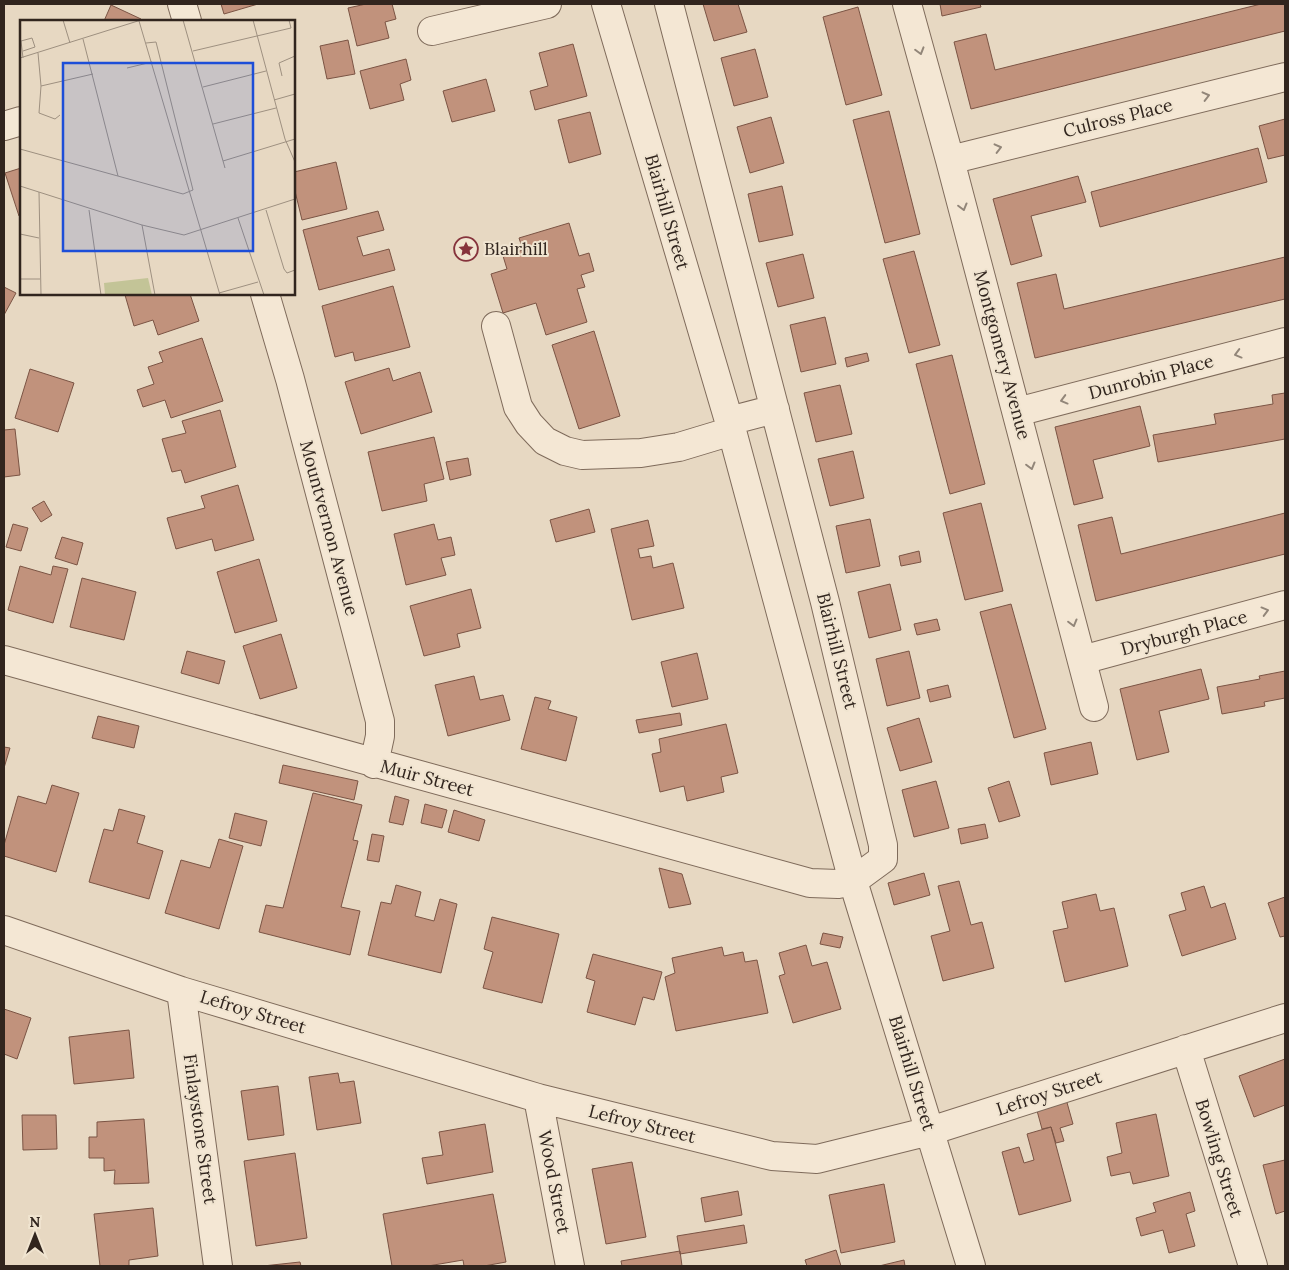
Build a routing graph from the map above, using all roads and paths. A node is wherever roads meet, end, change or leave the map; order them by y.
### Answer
1 (182, 4) edge
2 (546, 4) edge
3 (606, 4) edge
4 (669, 4) edge
5 (907, 4) edge
6 (187, 20) edge
7 (432, 30) dead end
8 (1285, 77) edge
9 (20, 121) edge
10 (4, 126) edge
11 (950, 160) junction
12 (265, 295) edge
13 (496, 326) dead end
14 (1285, 342) edge
15 (775, 409) junction
16 (1017, 412) junction
17 (730, 426) junction
18 (1285, 605) edge
19 (4, 660) edge
20 (1082, 660) junction
21 (1094, 707) dead end
22 (374, 764) junction
23 (853, 881) junction
24 (4, 930) edge
25 (181, 991) junction
26 (1285, 1018) edge
27 (1186, 1049) junction
28 (538, 1098) junction
29 (930, 1132) junction
30 (218, 1266) edge
31 (570, 1266) edge
32 (971, 1266) edge
33 (1253, 1266) edge

1 - 6 street
2 - 7 street
3 - 17 street, Blairhill Street
4 - 15 street, Blairhill Street
5 -> 11 street, Montgomery Avenue
11 -> 8 street, Culross Place
9 - 10 street
11 -> 16 street, Montgomery Avenue
12 - 22 street, Mountvernon Avenue
13 - 17 street
14 -> 16 street, Dunrobin Place
15 - 17 street
15 - 23 street, Blairhill Street
16 -> 20 street, Montgomery Avenue
17 - 23 street, Blairhill Street
20 -> 18 street, Dryburgh Place
19 - 22 street, Muir Street
20 - 21 street, Montgomery Avenue
22 - 23 street, Muir Street
23 - 29 street, Blairhill Street
24 - 25 street, Lefroy Street
25 - 28 street, Lefroy Street
25 - 30 street, Finlaystone Street
26 - 27 street, Lefroy Street
27 - 29 street, Lefroy Street
27 - 33 street, Bowling Street
28 - 29 street, Lefroy Street
28 - 31 street, Wood Street
29 - 32 street, Blairhill Street

